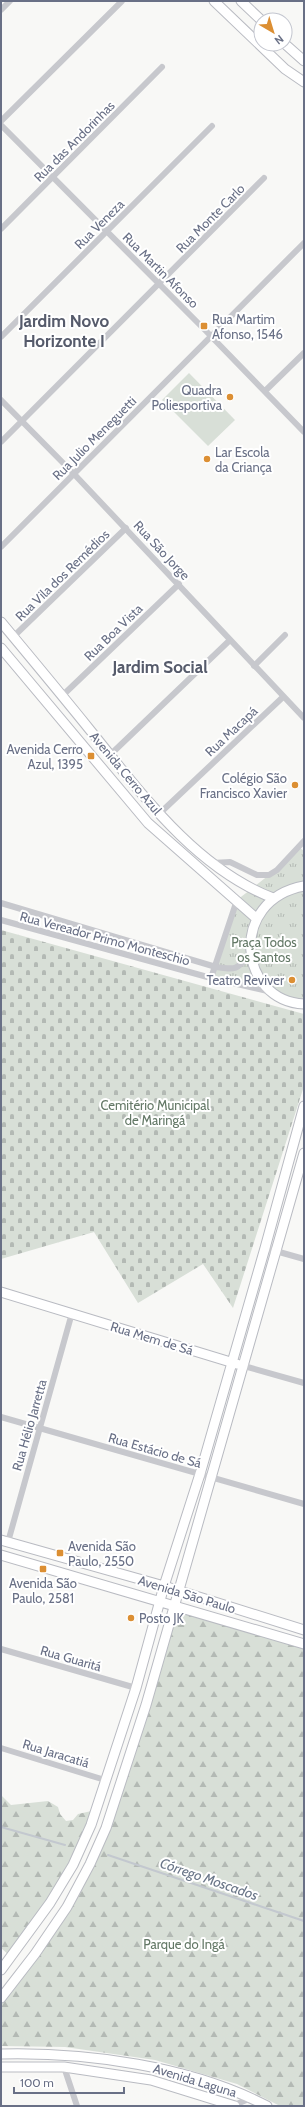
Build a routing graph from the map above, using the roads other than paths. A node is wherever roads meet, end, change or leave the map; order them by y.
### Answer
1 (10, 1) edge
2 (122, 1) edge
3 (214, 1) edge
4 (241, 1) edge
5 (1, 10) edge
6 (253, 12) edge
7 (293, 51) edge
8 (304, 61) edge
9 (162, 67) dead end
10 (304, 82) edge
11 (1, 122) edge
12 (1, 125) edge
13 (212, 126) dead end
14 (52, 178) junction
15 (264, 178) dead end
16 (1, 229) edge
17 (106, 232) junction
18 (304, 243) edge
19 (160, 284) junction
20 (212, 336) junction
21 (1, 337) edge
22 (304, 352) edge
23 (265, 391) junction
24 (1, 400) edge
25 (22, 421) junction
26 (304, 432) edge
27 (1, 442) edge
28 (74, 474) junction
29 (126, 528) junction
30 (1, 547) edge
31 (179, 584) junction
32 (2, 626) edge
33 (285, 635) dead end
34 (13, 637) junction
35 (230, 640) junction
36 (1, 648) edge
37 (254, 666) junction
38 (62, 696) junction
39 (283, 696) junction
40 (304, 718) edge
41 (110, 755) junction
42 (159, 814) junction
43 (183, 836) junction
44 (304, 842) edge
45 (174, 846) junction
46 (301, 849) edge
47 (212, 863) junction
48 (304, 886) edge
49 (273, 898) junction
50 (237, 900) junction
51 (1, 903) edge
52 (256, 918) junction
53 (1, 920) edge
54 (250, 954) junction
55 (216, 967) junction
56 (211, 978) junction
57 (273, 993) junction
58 (303, 1004) edge
59 (304, 1106) edge
60 (292, 1147) junction
61 (304, 1150) edge
62 (304, 1153) edge
63 (266, 1248) junction
64 (277, 1251) junction
65 (304, 1259) edge
66 (1, 1292) edge
67 (72, 1314) junction
68 (232, 1362) junction
69 (244, 1366) junction
70 (304, 1384) edge
71 (1, 1417) edge
72 (40, 1428) junction
73 (200, 1474) junction
74 (212, 1477) junction
75 (304, 1504) edge
76 (4, 1541) edge
77 (1, 1555) edge
78 (164, 1586) junction
79 (179, 1591) junction
80 (160, 1601) junction
81 (174, 1605) junction
82 (304, 1630) edge
83 (304, 1644) edge
84 (1, 1648) edge
85 (136, 1688) junction
86 (1, 1748) edge
87 (105, 1780) junction
88 (1, 1970) edge
89 (1, 1998) edge
90 (1, 2054) edge
91 (1, 2067) edge
92 (64, 2067) junction
93 (251, 2098) junction
94 (77, 2106) edge
95 (233, 2106) edge
96 (267, 2106) edge

1 - 5 street
2 - 11 street
3 - 10 main road
4 - 6 main road
7 - 8 main road
9 - 14 street, Rua das Andorinhas
12 - 14 street, Rua Martin Afonso
13 - 17 street, Rua Veneza
14 - 16 street, Rua das Andorinhas
14 - 17 street, Rua Martin Afonso
15 - 19 street, Rua Monte Carlo
17 - 19 street, Rua Martin Afonso
17 - 21 street, Rua Veneza
18 - 20 street, Rua Julio Meneguetti
19 - 20 street, Rua Martin Afonso
19 - 25 street, Rua Monte Carlo
20 - 23 street, Rua Martin Afonso
20 - 28 street, Rua Julio Meneguetti
22 - 23 street
23 - 26 street, Rua Martin Afonso
24 - 25 street, Rua São Jorge
25 - 27 street, Rua Monte Carlo
25 - 28 street, Rua São Jorge
28 - 29 street, Rua São Jorge
28 - 30 street, Rua Julio Meneguetti
29 - 31 street, Rua São Jorge
29 - 34 street, Rua Vila dos Remédios
31 - 35 street, Rua São Jorge
31 - 38 street, Rua Boa Vista
32 - 34 main road, Avenida Cerro Azul
33 - 37 street
34 - 38 main road, Avenida Cerro Azul
35 - 37 street, Rua São Jorge
35 - 41 street
36 - 45 main road, Avenida Cerro Azul
37 - 39 street, Rua São Jorge
38 - 41 main road, Avenida Cerro Azul
39 - 40 street, Rua São Jorge
39 - 42 street, Rua Macapá
41 - 42 main road, Avenida Cerro Azul
42 - 43 main road, Avenida Cerro Azul
43 - 45 main road
43 - 47 main road, Avenida Cerro Azul
44 - 46 street
45 - 50 main road, Avenida Cerro Azul
46 - 47 street
47 - 49 main road, Avenida Cerro Azul
48 - 49 main road
49 - 52 main road
50 - 52 main road, Avenida Cerro Azul
50 - 55 street
51 - 55 street, Rua Vereador Primo Monteschio
52 - 54 main road
53 - 56 street, Rua Vereador Primo Monteschio
54 - 55 street, Rua Vereador Primo Monteschio
54 - 57 main road
55 - 56 street
56 - 57 street, Rua Vereador Primo Monteschio
57 - 58 main road
59 - 60 main road
60 - 61 street
60 - 63 main road
62 - 64 main road
63 - 64 street
63 - 68 main road
64 - 65 street
64 - 69 main road
66 - 67 main road, Rua Mem de Sá
67 - 68 main road, Rua Mem de Sá
67 - 72 street, Rua Hélio Jarretta
68 - 69 main road, Rua Mem de Sá
68 - 73 main road
69 - 70 street, Rua Mem de Sá
69 - 74 main road
71 - 72 street, Rua Estácio de Sá
72 - 73 street, Rua Estácio de Sá
72 - 76 street, Rua Hélio Jarretta
73 - 74 street, Rua Estácio de Sá
73 - 78 main road
74 - 75 street, Rua Estácio de Sá
74 - 79 main road
76 - 78 main road, Avenida São Paulo
77 - 80 main road, Avenida São Paulo
78 - 79 main road, Avenida São Paulo
78 - 80 main road
79 - 81 main road
79 - 82 main road, Avenida São Paulo
80 - 81 main road, Avenida São Paulo
80 - 85 main road
81 - 83 main road, Avenida São Paulo
81 - 89 main road
84 - 85 street, Rua Guaritá
85 - 87 main road
86 - 87 street, Rua Jaracatiá
87 - 88 main road
90 - 93 main road, Avenida Laguna
91 - 92 main road, Avenida Laguna
92 - 94 street
92 - 95 main road, Avenida Laguna
93 - 95 street
93 - 96 main road, Avenida Laguna

